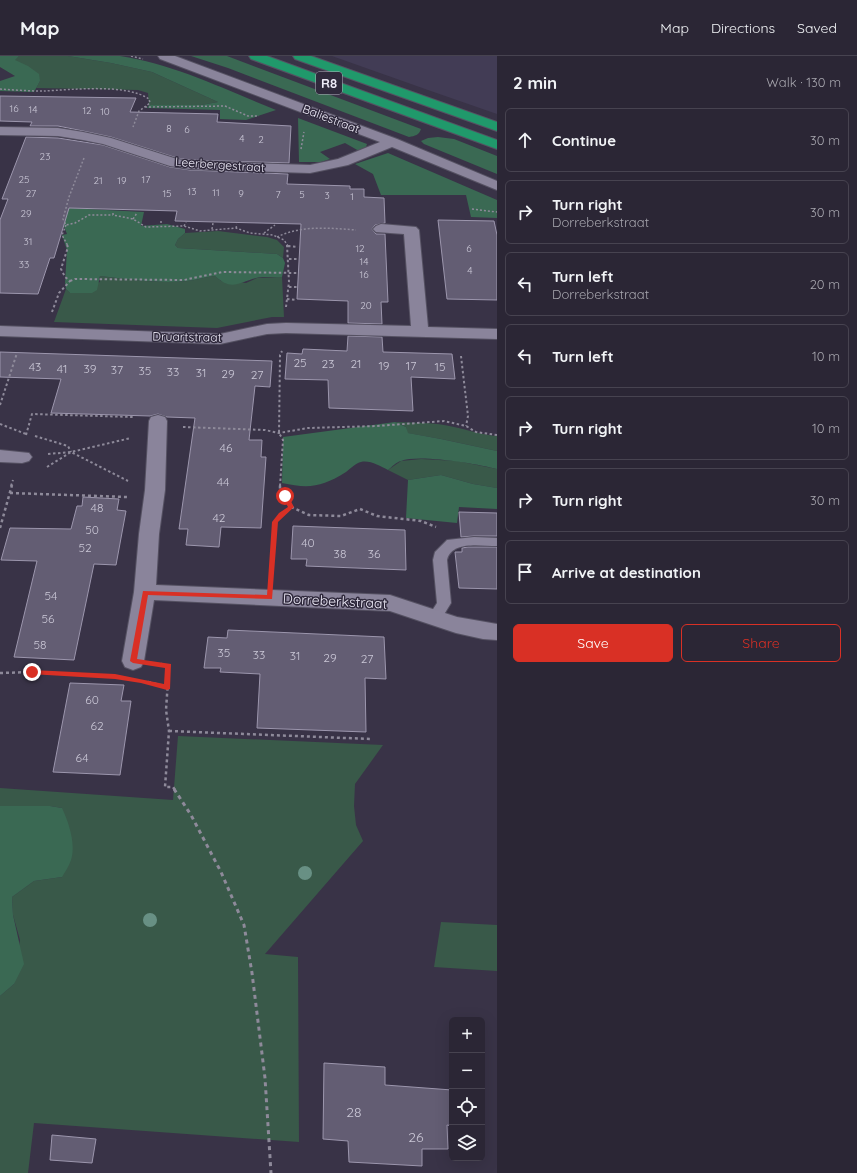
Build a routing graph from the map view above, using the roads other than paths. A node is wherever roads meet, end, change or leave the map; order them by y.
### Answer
1 (164, 56) edge
2 (255, 56) edge
3 (299, 56) edge
4 (497, 127) edge
5 (0, 131) edge
6 (392, 142) junction
7 (497, 145) edge
8 (497, 186) edge
9 (381, 229) road end
10 (0, 331) edge
11 (420, 333) junction
12 (497, 334) edge
13 (158, 426) road end
14 (0, 456) edge
15 (21, 457) road end
16 (497, 542) edge
17 (145, 592) junction
18 (435, 617) junction
19 (497, 632) edge
20 (133, 661) road end

1 - 6 street, Baliestraat
2 - 7 highway, R8
3 - 4 highway, R8
5 - 6 street, Leerbergestraat
6 - 8 street, Baliestraat
9 - 11 street
10 - 11 street, Druartstraat
11 - 12 street, Druartstraat
13 - 17 street
14 - 15 street
16 - 18 lane
17 - 18 street, Dorreberkstraat
17 - 20 street
18 - 19 street, Dorreberkstraat

